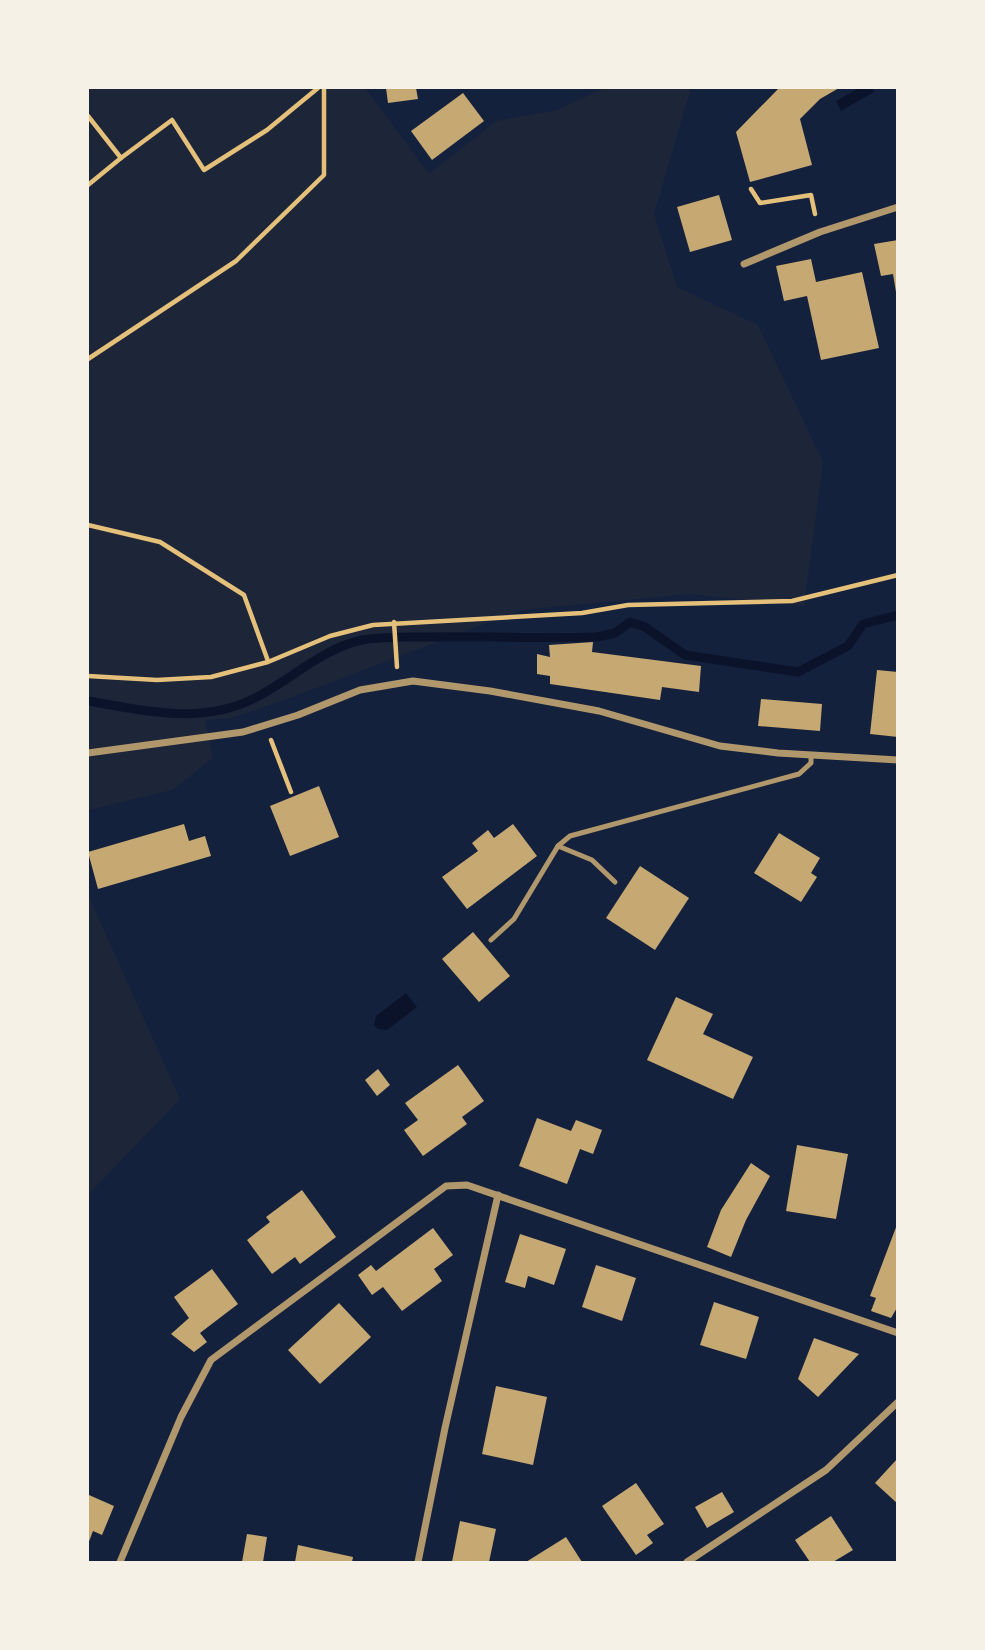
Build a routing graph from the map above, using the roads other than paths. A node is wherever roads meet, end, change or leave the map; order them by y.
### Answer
1 (898, 207) edge
2 (744, 264) dead end
3 (88, 753) edge
4 (811, 755) junction
5 (898, 760) edge
6 (558, 846) junction
7 (615, 882) dead end
8 (491, 940) dead end
9 (498, 1195) junction
10 (898, 1333) edge
11 (898, 1402) edge
12 (120, 1563) edge
13 (418, 1563) edge
14 (688, 1563) edge

1 - 2 street
3 - 4 street
4 - 5 street
4 - 6 lane
6 - 7 lane
6 - 8 lane
9 - 10 street
9 - 12 street
9 - 13 street
11 - 14 street

